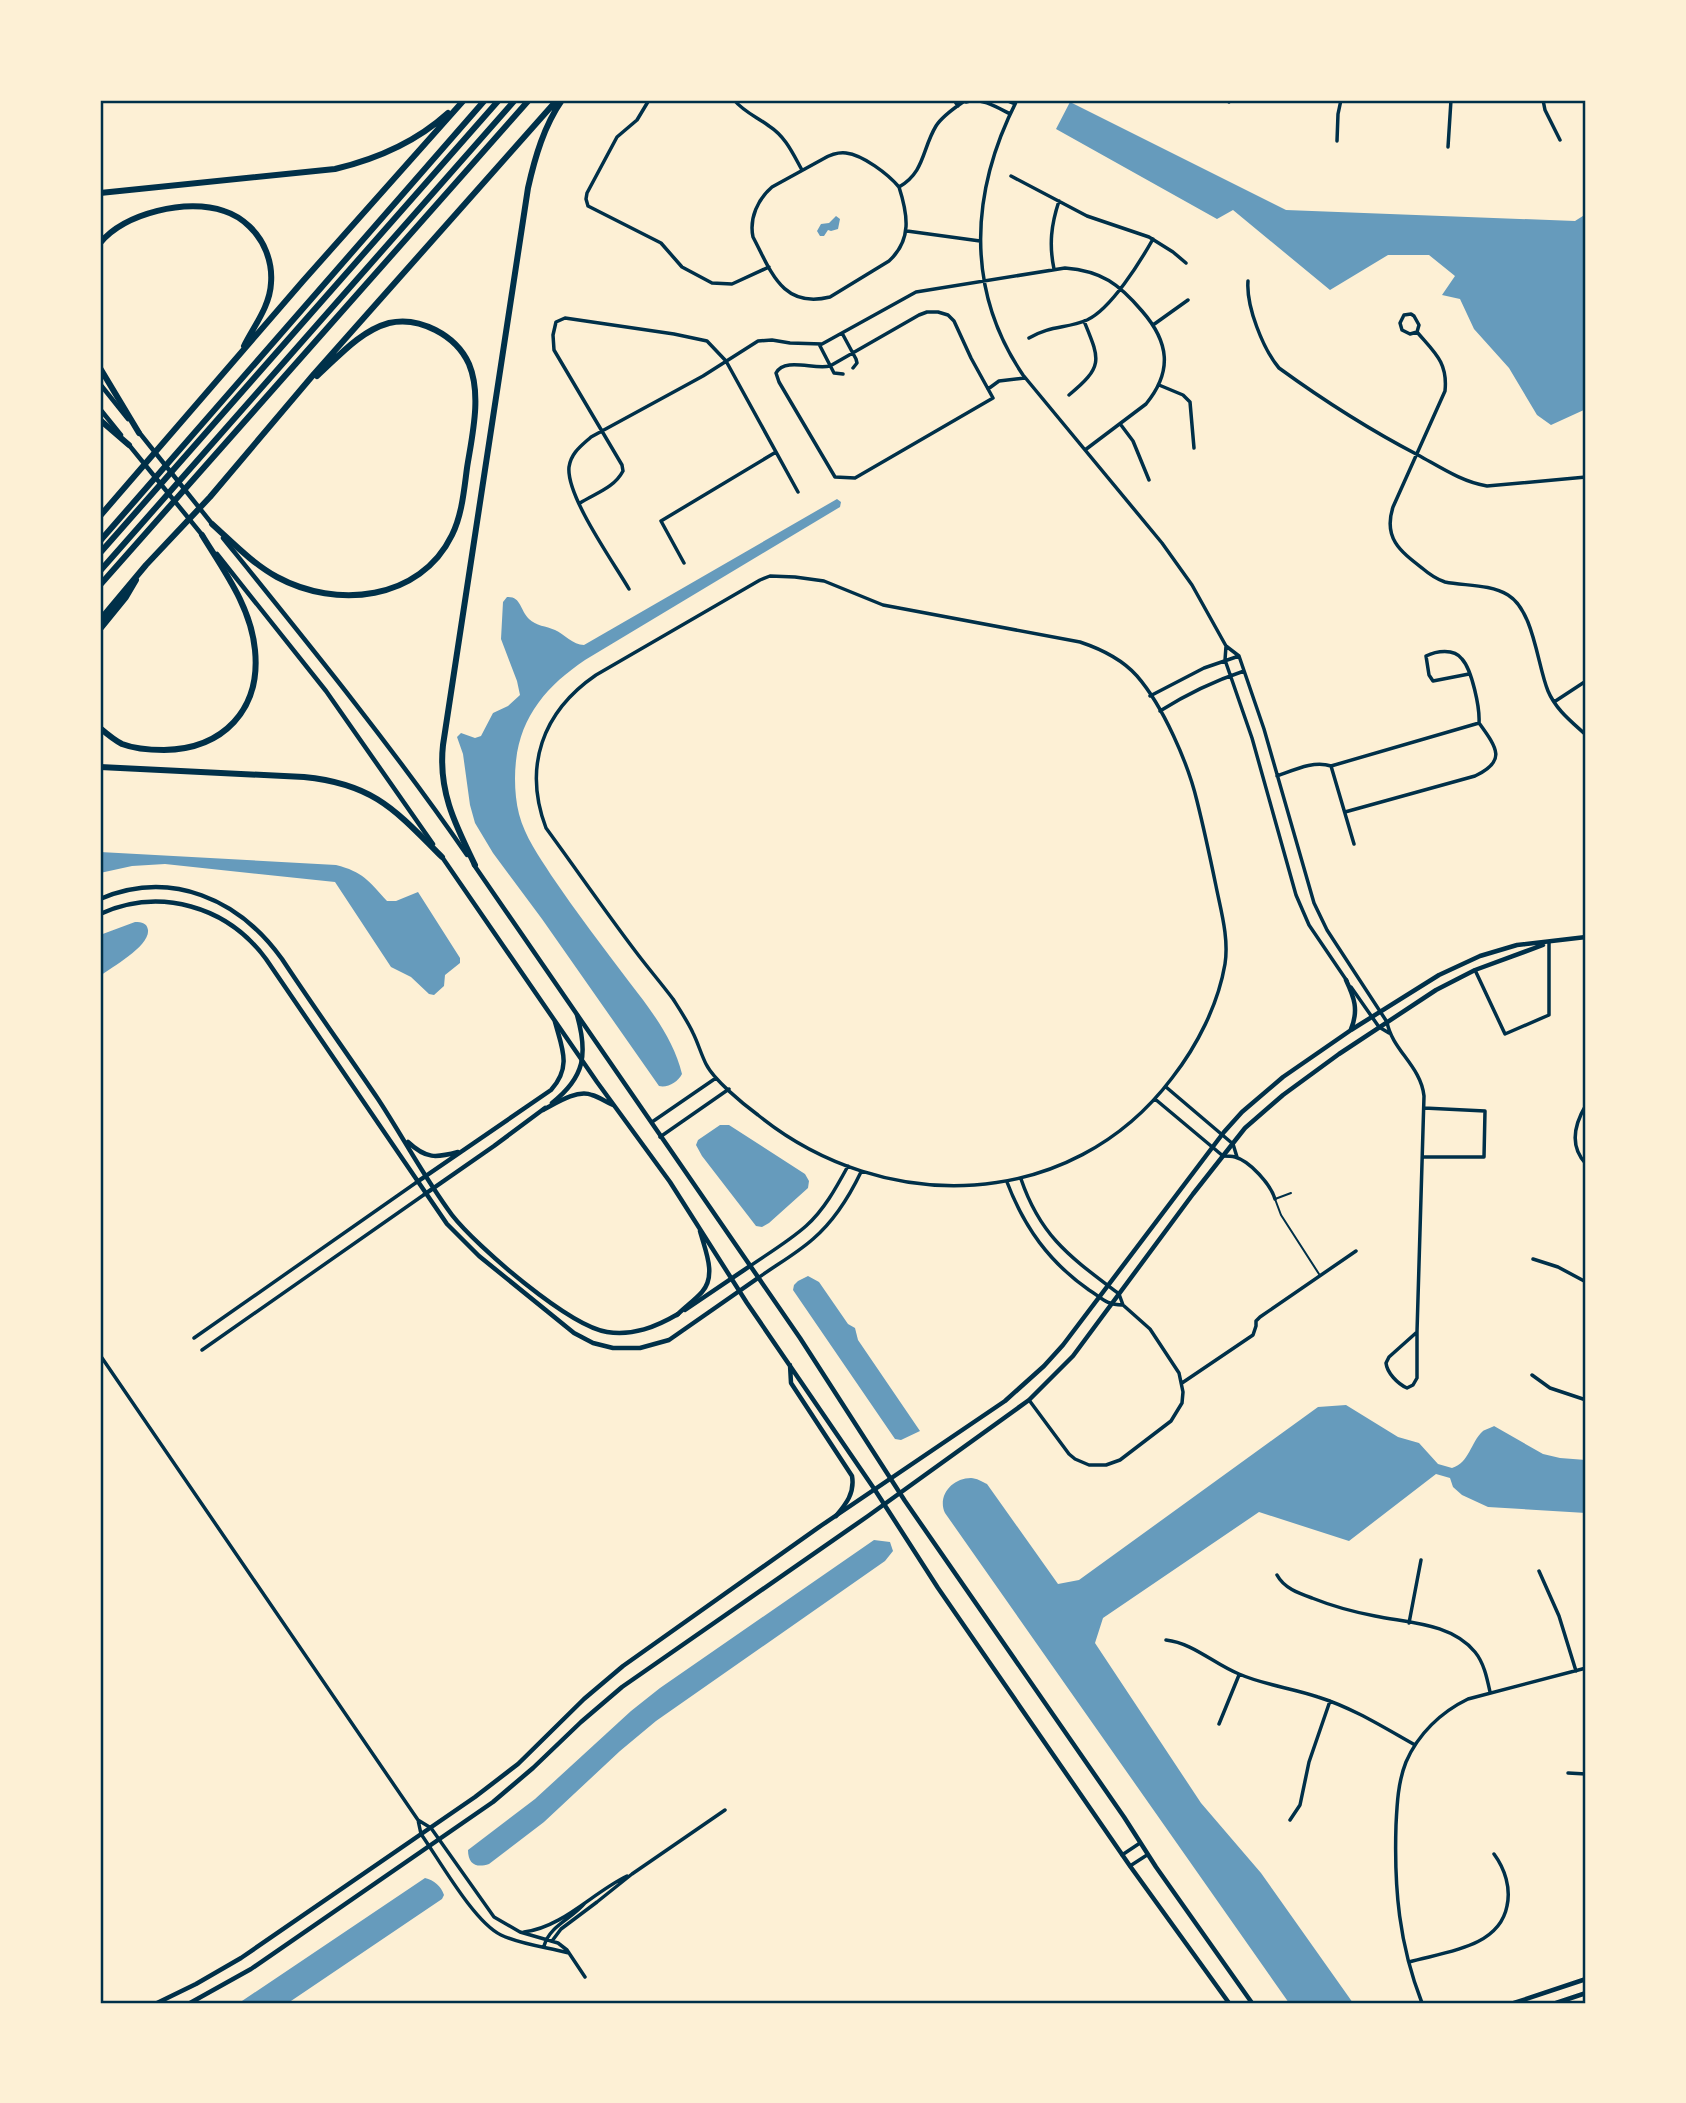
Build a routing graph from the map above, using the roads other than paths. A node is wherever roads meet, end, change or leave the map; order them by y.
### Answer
1 (463, 100) edge
2 (485, 100) edge
3 (499, 100) edge
4 (515, 100) edge
5 (529, 100) edge
6 (557, 100) edge
7 (562, 100) edge
8 (649, 100) edge
9 (734, 100) edge
10 (954, 100) edge
11 (966, 100) edge
12 (1005, 100) edge
13 (1341, 100) edge
14 (1451, 100) edge
15 (1543, 100) edge
16 (1016, 102) edge
17 (958, 106) junction
18 (1010, 114) junction
19 (1560, 140) dead end
20 (1336, 141) dead end
21 (1448, 147) dead end
22 (802, 170) junction
23 (1011, 176) dead end
24 (899, 187) junction
25 (100, 192) edge
26 (1059, 201) junction
27 (907, 231) junction
28 (1153, 239) junction
29 (980, 240) junction
30 (100, 243) edge
31 (1186, 263) dead end
32 (769, 267) junction
33 (1054, 269) junction
34 (984, 281) junction
35 (1248, 281) dead end
36 (1121, 288) junction
37 (1188, 300) dead end
38 (1084, 321) junction
39 (1153, 325) junction
40 (1416, 332) junction
41 (842, 333) junction
42 (1029, 338) dead end
43 (819, 344) junction
44 (853, 353) junction
45 (238, 357) junction
46 (726, 361) junction
47 (830, 366) junction
48 (100, 368) edge
49 (853, 368) dead end
50 (844, 374) dead end
51 (1025, 378) junction
52 (100, 384) edge
53 (1159, 385) junction
54 (988, 389) junction
55 (1069, 394) dead end
56 (293, 399) junction
57 (100, 409) edge
58 (100, 420) edge
59 (1121, 425) junction
60 (603, 430) junction
61 (139, 433) junction
62 (129, 445) junction
63 (1194, 447) dead end
64 (1085, 450) junction
65 (776, 452) junction
66 (1416, 454) junction
67 (1586, 477) edge
68 (1149, 480) dead end
69 (798, 492) dead end
70 (579, 503) junction
71 (100, 516) edge
72 (212, 524) junction
73 (202, 535) junction
74 (100, 541) edge
75 (100, 553) edge
76 (684, 563) dead end
77 (146, 565) junction
78 (100, 571) edge
79 (100, 585) edge
80 (629, 589) dead end
81 (100, 620) edge
82 (100, 629) edge
83 (1226, 646) junction
84 (1239, 656) junction
85 (1225, 660) junction
86 (1244, 671) junction
87 (1469, 674) junction
88 (1230, 676) junction
89 (1586, 681) edge
90 (1150, 696) junction
91 (1554, 702) junction
92 (1160, 711) junction
93 (1479, 723) junction
94 (100, 729) edge
95 (1586, 735) edge
96 (1331, 766) junction
97 (100, 767) edge
98 (1277, 776) junction
99 (1345, 812) junction
100 (1354, 844) dead end
101 (442, 857) junction
102 (475, 866) junction
103 (100, 899) edge
104 (100, 914) edge
105 (1586, 937) edge
106 (1549, 943) junction
107 (1475, 970) junction
108 (1346, 980) junction
109 (1380, 1011) junction
110 (577, 1014) junction
111 (1371, 1017) junction
112 (555, 1021) junction
113 (1387, 1022) junction
114 (1379, 1027) junction
115 (1351, 1030) junction
116 (1389, 1033) junction
117 (583, 1061) junction
118 (716, 1078) junction
119 (1166, 1087) junction
120 (729, 1089) junction
121 (1156, 1099) junction
122 (614, 1105) junction
123 (1586, 1105) edge
124 (1424, 1108) junction
125 (543, 1110) junction
126 (651, 1123) junction
127 (1222, 1134) junction
128 (402, 1136) junction
129 (660, 1137) junction
130 (1233, 1144) junction
131 (1212, 1146) junction
132 (462, 1151) junction
133 (1223, 1156) junction
134 (1237, 1157) junction
135 (1423, 1157) junction
136 (1586, 1164) edge
137 (848, 1166) junction
138 (862, 1172) junction
139 (427, 1175) junction
140 (1021, 1179) junction
141 (417, 1182) junction
142 (1007, 1182) junction
143 (435, 1187) junction
144 (425, 1194) junction
145 (1291, 1194) dead end
146 (1275, 1199) junction
147 (699, 1227) junction
148 (1356, 1251) dead end
149 (1532, 1259) dead end
150 (750, 1266) junction
151 (1321, 1276) junction
152 (758, 1278) junction
153 (732, 1279) junction
154 (1586, 1282) edge
155 (1108, 1286) junction
156 (740, 1291) junction
157 (1119, 1294) junction
158 (1100, 1297) junction
159 (1111, 1305) junction
160 (1123, 1305) junction
161 (677, 1315) junction
162 (1418, 1332) junction
163 (194, 1338) dead end
164 (202, 1350) dead end
165 (100, 1355) edge
166 (790, 1364) junction
167 (1532, 1375) dead end
168 (1182, 1383) junction
169 (1029, 1400) junction
170 (1586, 1400) edge
171 (891, 1479) junction
172 (875, 1490) junction
173 (900, 1492) junction
174 (884, 1504) junction
175 (836, 1516) junction
176 (1421, 1560) dead end
177 (1539, 1571) dead end
178 (1277, 1575) dead end
179 (1409, 1623) junction
180 (1166, 1640) dead end
181 (1586, 1668) edge
182 (1576, 1671) junction
183 (1239, 1675) junction
184 (1490, 1692) junction
185 (1331, 1701) junction
186 (1219, 1724) dead end
187 (1415, 1745) junction
188 (1568, 1773) dead end
189 (1586, 1774) edge
190 (725, 1810) dead end
191 (418, 1820) junction
192 (1290, 1820) dead end
193 (431, 1828) junction
194 (421, 1834) junction
195 (439, 1839) junction
196 (1140, 1843) junction
197 (429, 1846) junction
198 (1494, 1854) dead end
199 (1122, 1855) junction
200 (1147, 1855) junction
201 (1130, 1867) junction
202 (632, 1874) junction
203 (589, 1899) junction
204 (520, 1933) junction
205 (546, 1939) junction
206 (552, 1941) junction
207 (547, 1947) junction
208 (569, 1953) junction
209 (1409, 1962) junction
210 (585, 1977) dead end
211 (1586, 1979) edge
212 (1586, 1993) edge
213 (158, 2003) edge
214 (190, 2003) edge
215 (1229, 2003) edge
216 (1252, 2003) edge
217 (1422, 2003) edge
218 (1514, 2003) edge
219 (1556, 2003) edge

1 - 25 highway
1 - 45 highway
2 - 74 highway
3 - 75 highway
4 - 78 highway
5 - 79 highway
6 - 56 highway
7 - 102 highway
8 - 32 street
9 - 22 street
10 - 17 street
11 - 17 street
12 - 16 street
13 - 20 street
14 - 21 street
15 - 19 street
16 - 18 street
17 - 18 street
17 - 24 street
18 - 29 street
22 - 24 street
22 - 32 street
23 - 26 street
24 - 27 street
26 - 28 street
26 - 33 street
27 - 29 street
27 - 32 street
28 - 31 street
28 - 36 street
29 - 34 street
30 - 45 highway
33 - 34 street
33 - 36 street
34 - 41 street
34 - 51 street
35 - 66 street
36 - 38 street
36 - 39 street
37 - 39 street
38 - 42 street
38 - 55 street
39 - 53 street
40 - 40 street
40 - 66 street
41 - 43 street
41 - 44 street
43 - 46 street
43 - 47 street
44 - 47 street
44 - 49 street
44 - 54 street
45 - 71 highway
46 - 60 street
46 - 60 street
46 - 65 street
47 - 50 street
47 - 54 street
48 - 61 highway
51 - 54 street
51 - 64 street
52 - 61 street
53 - 59 street
53 - 63 street
56 - 72 highway
56 - 77 highway
57 - 62 street
58 - 62 highway
59 - 64 street
59 - 68 street
60 - 70 street
60 - 70 street
61 - 72 street
62 - 73 street
64 - 83 street
65 - 69 street
65 - 76 street
66 - 67 street
66 - 91 street
70 - 80 street
72 - 102 street
73 - 94 highway
73 - 101 street
77 - 81 highway
77 - 82 highway
83 - 84 street
83 - 85 street
84 - 85 street
84 - 86 street
85 - 88 street
85 - 90 street
86 - 88 street
86 - 98 street
87 - 87 street
87 - 93 street
88 - 92 street
88 - 108 street
89 - 91 street
90 - 92 street
90 - 118 street
91 - 95 street
92 - 119 street
93 - 96 street
93 - 99 street
96 - 98 street
96 - 99 street
97 - 101 highway
98 - 109 street
99 - 100 street
101 - 112 street
102 - 110 street
103 - 128 street
104 - 141 street
105 - 106 street
106 - 107 street
106 - 107 street
106 - 109 street
107 - 113 street
108 - 111 street
108 - 115 street
109 - 111 street
109 - 113 street
110 - 117 street
110 - 126 street
111 - 114 street
111 - 115 street
112 - 117 street
112 - 132 street
113 - 114 street
113 - 116 street
114 - 116 street
114 - 130 street
115 - 127 street
116 - 124 street
117 - 122 street
117 - 125 street
118 - 120 street
118 - 126 street
119 - 121 street
119 - 127 street
120 - 129 street
120 - 137 street
121 - 131 street
121 - 140 street
122 - 125 street
122 - 147 street
123 - 136 street
124 - 135 street
124 - 135 street
125 - 143 street
126 - 129 street
127 - 130 street
127 - 131 street
128 - 132 street
128 - 139 street
129 - 150 street
130 - 133 street
130 - 134 street
131 - 133 street
131 - 155 street
132 - 139 street
133 - 134 street
133 - 157 street
134 - 146 street
135 - 162 street
137 - 138 street
137 - 150 street
138 - 142 street
138 - 152 street
139 - 141 street
139 - 143 street
140 - 142 street
140 - 155 street
141 - 144 street
141 - 163 street
142 - 158 street
143 - 144 street
143 - 161 street
144 - 156 street
144 - 164 street
145 - 146 lane
146 - 151 lane
147 - 153 street
147 - 161 street
148 - 151 street
149 - 154 street
150 - 152 street
150 - 153 street
151 - 168 street
152 - 156 street
152 - 171 street
153 - 156 street
153 - 161 street
155 - 157 street
155 - 158 street
156 - 166 street
157 - 159 street
157 - 160 street
158 - 159 street
158 - 171 street
159 - 160 street
159 - 169 street
160 - 168 street
162 - 162 street
165 - 191 street
166 - 172 street
166 - 175 street
167 - 170 street
168 - 169 street
169 - 173 street
171 - 172 street
171 - 173 street
172 - 174 street
172 - 175 street
173 - 174 street
173 - 196 street
174 - 195 street
174 - 199 street
175 - 193 street
176 - 179 street
177 - 182 street
178 - 179 street
179 - 184 street
180 - 183 street
181 - 182 street
182 - 184 street
183 - 185 street
183 - 186 street
184 - 187 street
185 - 187 street
185 - 192 street
187 - 209 street
188 - 189 street
190 - 202 street
191 - 193 street
191 - 194 street
193 - 194 street
193 - 195 street
194 - 197 street
194 - 213 street
195 - 197 street
195 - 204 street
196 - 199 street
196 - 200 street
197 - 207 street
197 - 214 street
198 - 209 street
199 - 201 street
200 - 201 street
200 - 216 street
201 - 215 street
202 - 203 street
202 - 206 street
203 - 204 street
203 - 205 street
204 - 205 street
205 - 206 street
205 - 207 street
206 - 207 street
206 - 208 street
207 - 208 street
208 - 210 street
209 - 217 street
211 - 218 street
212 - 219 street

